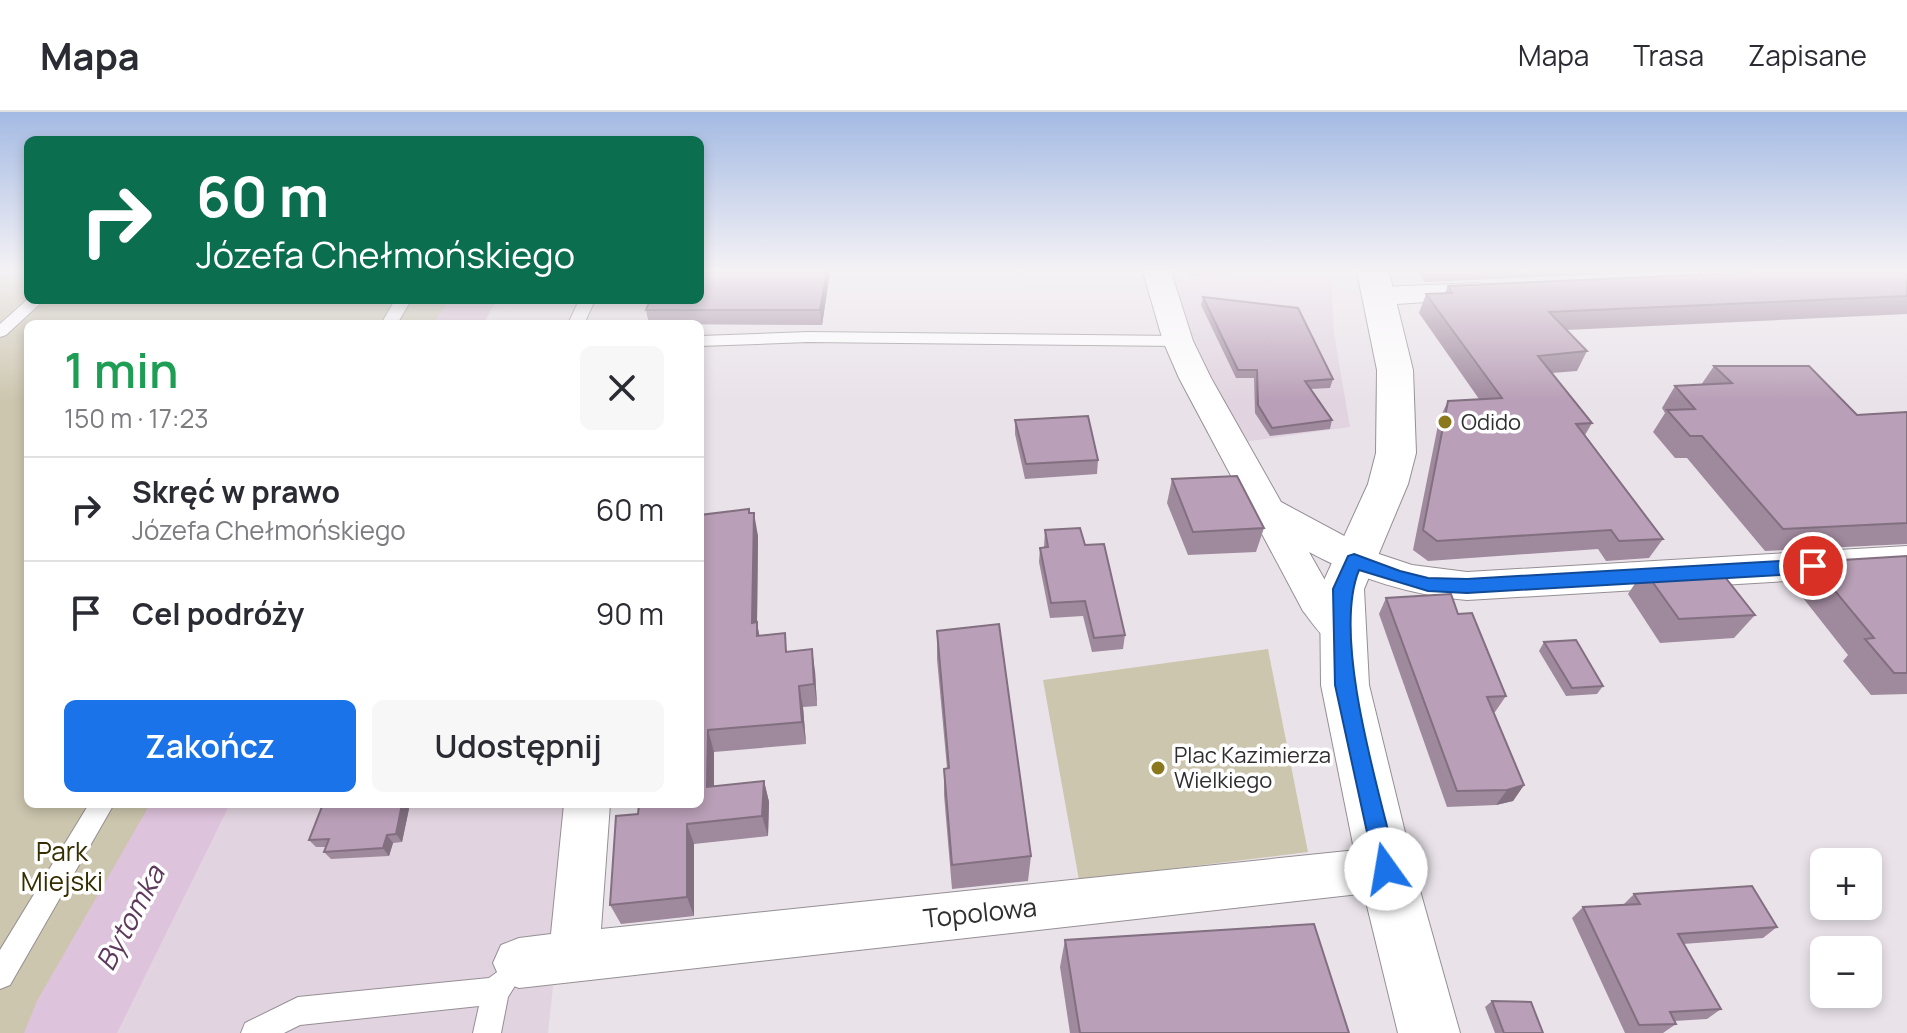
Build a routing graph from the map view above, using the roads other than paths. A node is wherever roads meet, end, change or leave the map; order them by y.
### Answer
1 (19, 315) edge
2 (1170, 315) edge
3 (1383, 315) edge
4 (0, 332) edge
5 (704, 341) edge
6 (1178, 341) junction
7 (1269, 511) junction
8 (1354, 560) junction
9 (1907, 560) edge
10 (1341, 631) junction
11 (100, 808) edge
12 (587, 808) edge
13 (1386, 869) junction
14 (574, 957) junction
15 (0, 975) edge
16 (508, 977) junction
17 (255, 1033) edge
18 (487, 1033) edge
19 (1429, 1033) edge

1 - 4 lane
2 - 6 street
3 - 8 street
5 - 6 lane
6 - 7 street
7 - 8 street
7 - 10 street
8 - 9 street
8 - 10 street
10 - 13 street
11 - 15 lane
12 - 14 street
13 - 14 street, Topolowa
13 - 19 street
14 - 16 street, Topolowa
16 - 17 lane
16 - 18 lane

